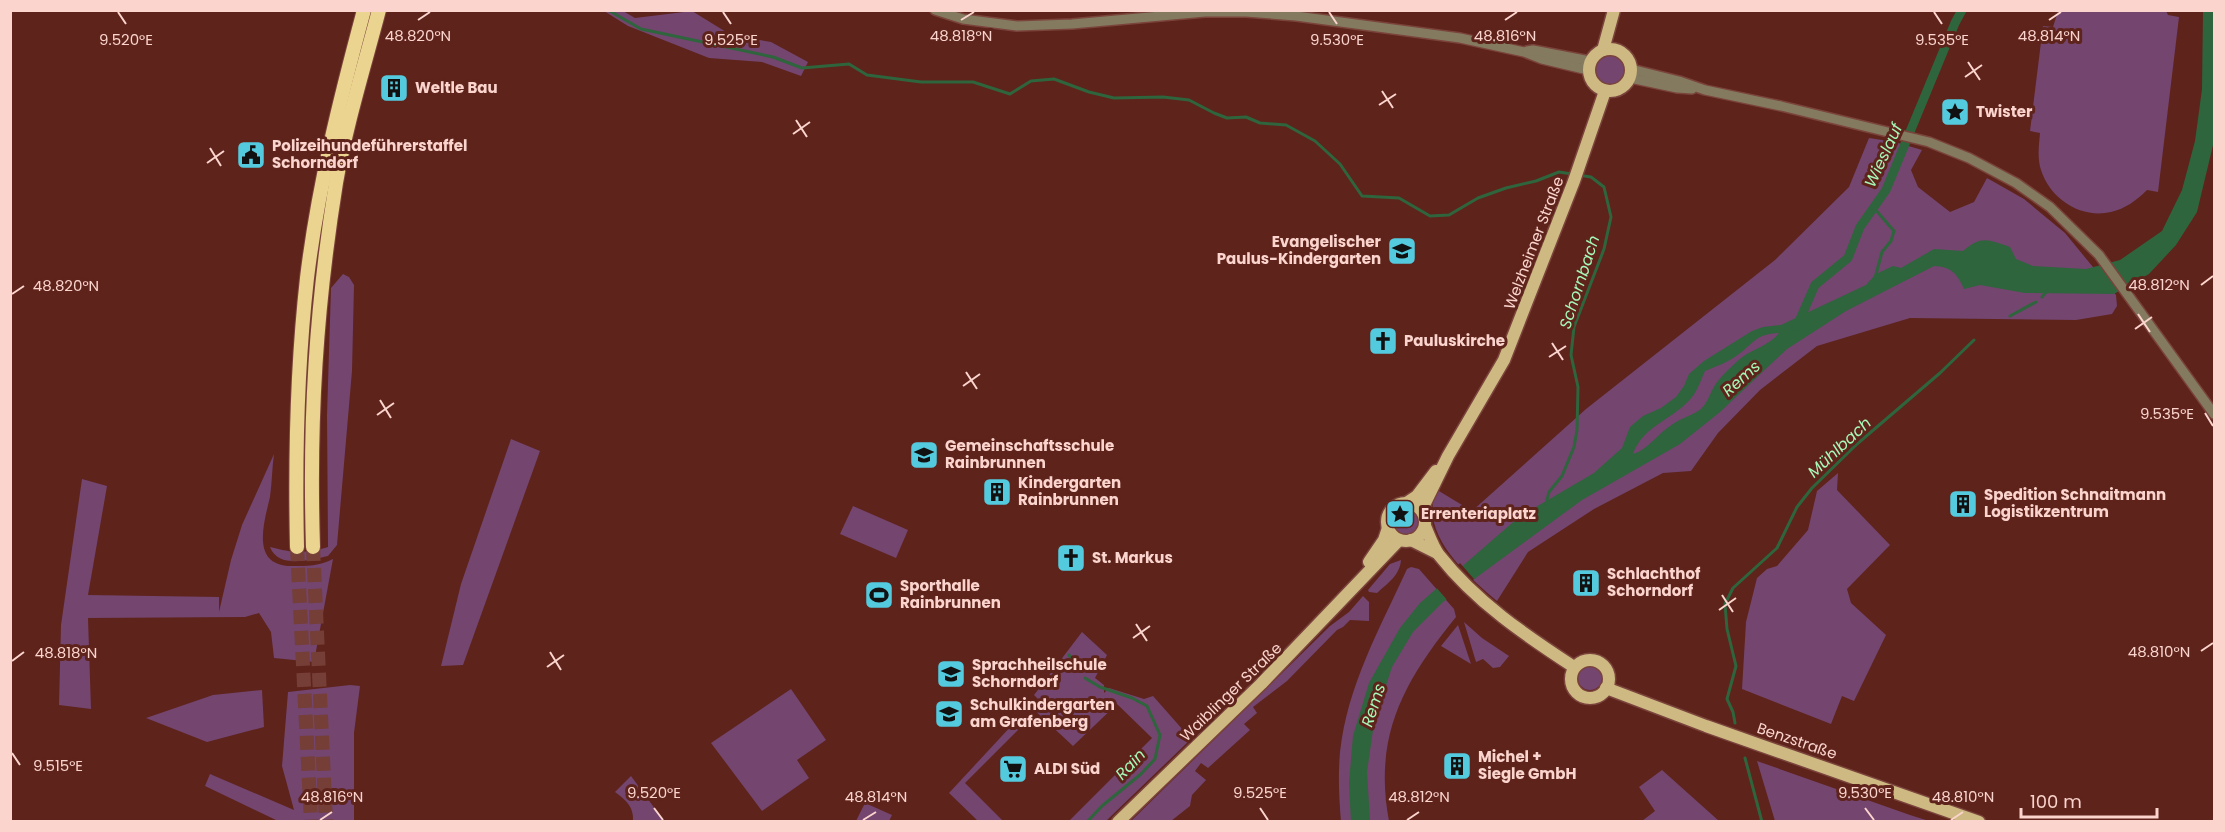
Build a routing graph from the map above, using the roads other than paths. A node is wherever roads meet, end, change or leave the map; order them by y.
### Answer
1 (364, 10) edge
2 (380, 10) edge
3 (935, 10) edge
4 (1614, 10) edge
5 (1622, 10) edge
6 (1608, 50) junction
7 (1589, 65) junction
8 (1630, 74) junction
9 (1600, 89) junction
10 (2214, 414) edge
11 (1448, 456) junction
12 (1408, 502) junction
13 (1423, 513) junction
14 (1425, 526) junction
15 (1388, 528) junction
16 (1405, 540) junction
17 (313, 546) tunnel mouth
18 (297, 547) tunnel mouth
19 (1437, 553) junction
20 (1360, 579) junction
21 (1574, 667) junction
22 (1606, 688) junction
23 (1118, 822) edge
24 (1979, 822) edge

1 - 18 highway
2 - 17 highway
3 - 7 street
4 - 6 main road
5 - 6 main road
6 - 7 main road
6 - 8 main road
7 - 9 main road
8 - 9 main road
8 - 10 street
9 - 11 main road, Welzheimer Straße
11 - 12 main road, Welzheimer Straße
11 - 13 main road, Welzheimer Straße
12 - 13 main road
12 - 15 main road
13 - 14 main road
14 - 16 main road
14 - 19 main road
15 - 16 main road
15 - 20 main road, Waiblinger Straße
16 - 19 main road
16 - 20 main road, Waiblinger Straße
19 - 21 main road
20 - 23 main road, Waiblinger Straße
21 - 22 main road
21 - 22 main road
22 - 24 main road, Benzstraße

